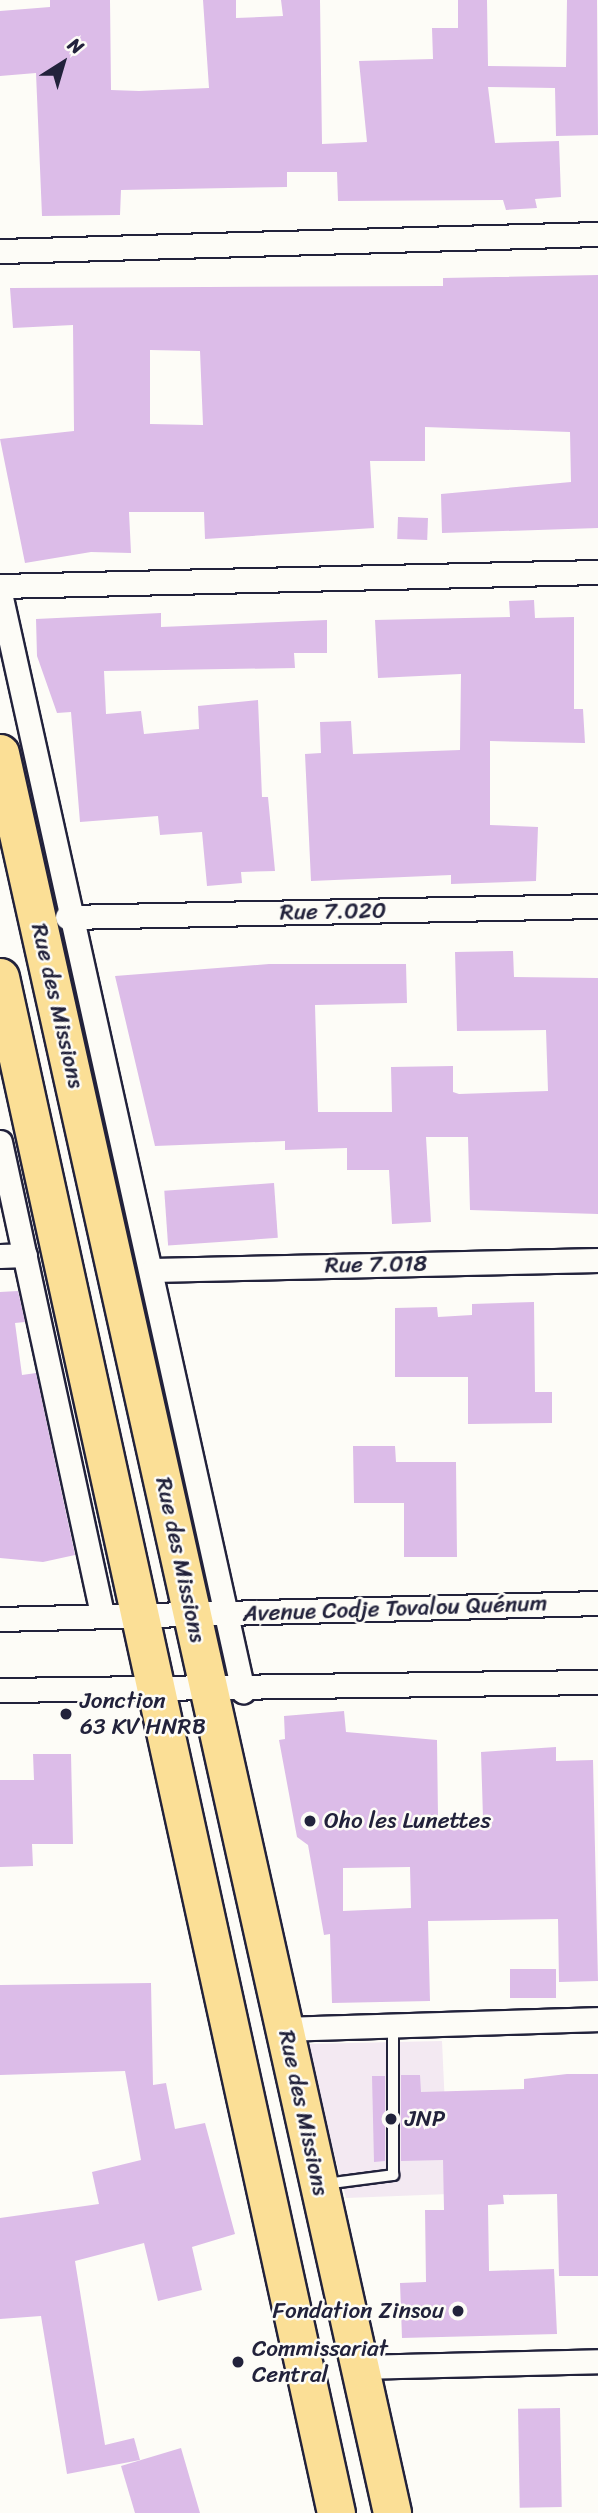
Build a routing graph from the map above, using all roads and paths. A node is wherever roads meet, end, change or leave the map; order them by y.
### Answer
1 (598, 234) edge
2 (0, 251) edge
3 (598, 572) edge
4 (0, 586) edge
5 (0, 593) edge
6 (0, 752) edge
7 (598, 906) edge
8 (67, 918) junction
9 (0, 977) edge
10 (0, 1142) edge
11 (25, 1255) junction
12 (0, 1256) edge
13 (598, 1260) edge
14 (153, 1270) junction
15 (598, 1603) edge
16 (142, 1611) junction
17 (102, 1613) junction
18 (208, 1614) junction
19 (0, 1619) edge
20 (598, 1682) edge
21 (0, 1690) edge
22 (226, 1691) junction
23 (154, 1693) junction
24 (598, 2019) edge
25 (393, 2026) junction
26 (285, 2029) junction
27 (319, 2185) junction
28 (598, 2361) edge
29 (359, 2367) junction
30 (337, 2513) edge
31 (392, 2513) edge

1 - 2 street
3 - 4 street
5 - 8 street
6 - 18 highway, Rue des Missions
7 - 8 street, Rue 7.020
8 - 14 street
9 - 16 highway, Rue des Missions
10 - 11 street
11 - 12 street
11 - 17 street
13 - 14 street, Rue 7.018
14 - 18 street
15 - 18 street, Avenue Codje Tovalou Quénum
16 - 17 street, Avenue Codje Tovalou Quénum
16 - 18 street, Avenue Codje Tovalou Quénum
16 - 23 highway, Rue des Missions
17 - 19 street, Avenue Codje Tovalou Quénum
18 - 22 highway, Rue des Missions
20 - 22 street
21 - 23 street
22 - 23 street
22 - 26 highway, Rue des Missions
23 - 30 highway, Rue des Missions
24 - 25 street
25 - 26 street
25 - 27 lane
26 - 27 highway, Rue des Missions
27 - 29 highway, Rue des Missions
28 - 29 street
29 - 31 highway, Rue des Missions

